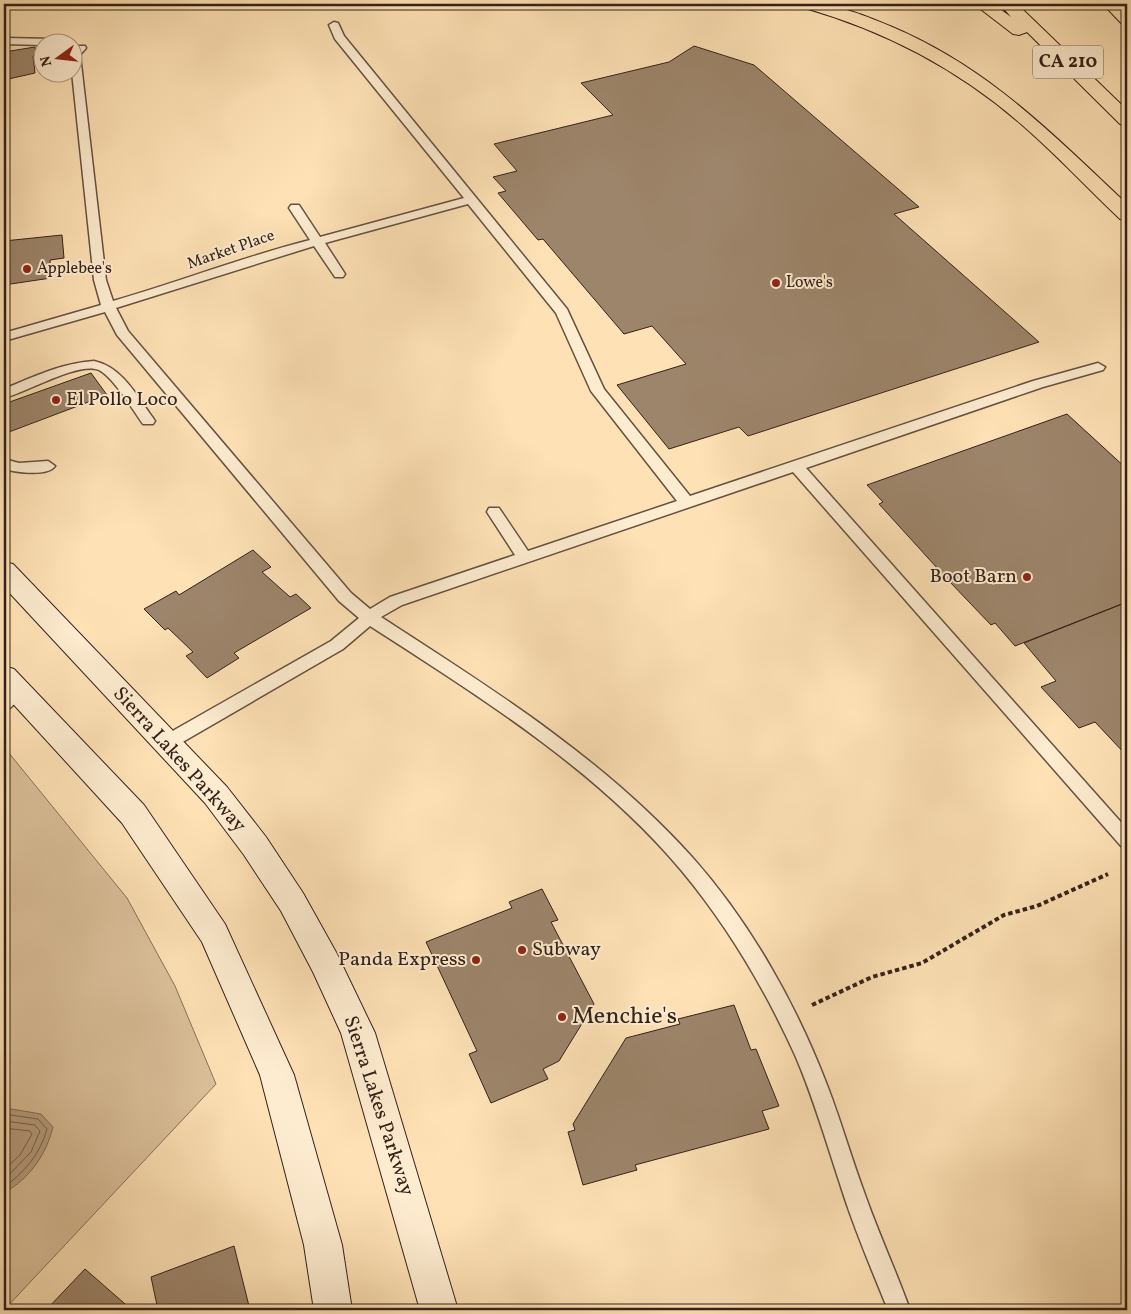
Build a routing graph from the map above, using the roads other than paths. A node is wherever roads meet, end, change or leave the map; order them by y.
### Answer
1 (811, 4) edge
2 (982, 4) edge
3 (1008, 4) edge
4 (1111, 4) edge
5 (1127, 19) edge
6 (334, 25) dead end
7 (32, 40) joint
8 (4, 41) edge
9 (4, 47) edge
10 (1081, 75) junction
11 (77, 82) edge
12 (1127, 120) edge
13 (471, 200) junction
14 (295, 208) dead end
15 (1127, 215) edge
16 (317, 241) junction
17 (339, 274) dead end
18 (108, 306) junction
19 (4, 337) edge
20 (1098, 367) dead end
21 (4, 394) edge
22 (148, 420) dead end
23 (4, 464) edge
24 (48, 466) dead end
25 (796, 466) junction
26 (687, 503) junction
27 (494, 512) dead end
28 (525, 558) junction
29 (4, 571) edge
30 (369, 617) junction
31 (9, 690) edge
32 (168, 742) junction
33 (1127, 841) edge
34 (333, 1310) edge
35 (439, 1310) edge
36 (899, 1310) edge

1 - 15 highway
2 - 10 highway
3 - 10 highway, CA 210
4 - 5 highway
6 - 13 lane
7 - 8 lane
7 - 9 lane
10 - 12 highway, CA 210
11 - 18 lane
13 - 16 lane, Market Place
13 - 26 lane
14 - 16 lane
16 - 17 lane
16 - 18 lane, Market Place
18 - 19 lane, Market Place
18 - 30 lane
20 - 25 lane
21 - 22 lane
23 - 24 lane
25 - 26 lane
25 - 33 lane
26 - 28 lane
27 - 28 lane
28 - 30 lane
29 - 32 street, Sierra Lakes Parkway
30 - 32 lane
30 - 36 lane
31 - 34 street
32 - 35 street, Sierra Lakes Parkway

